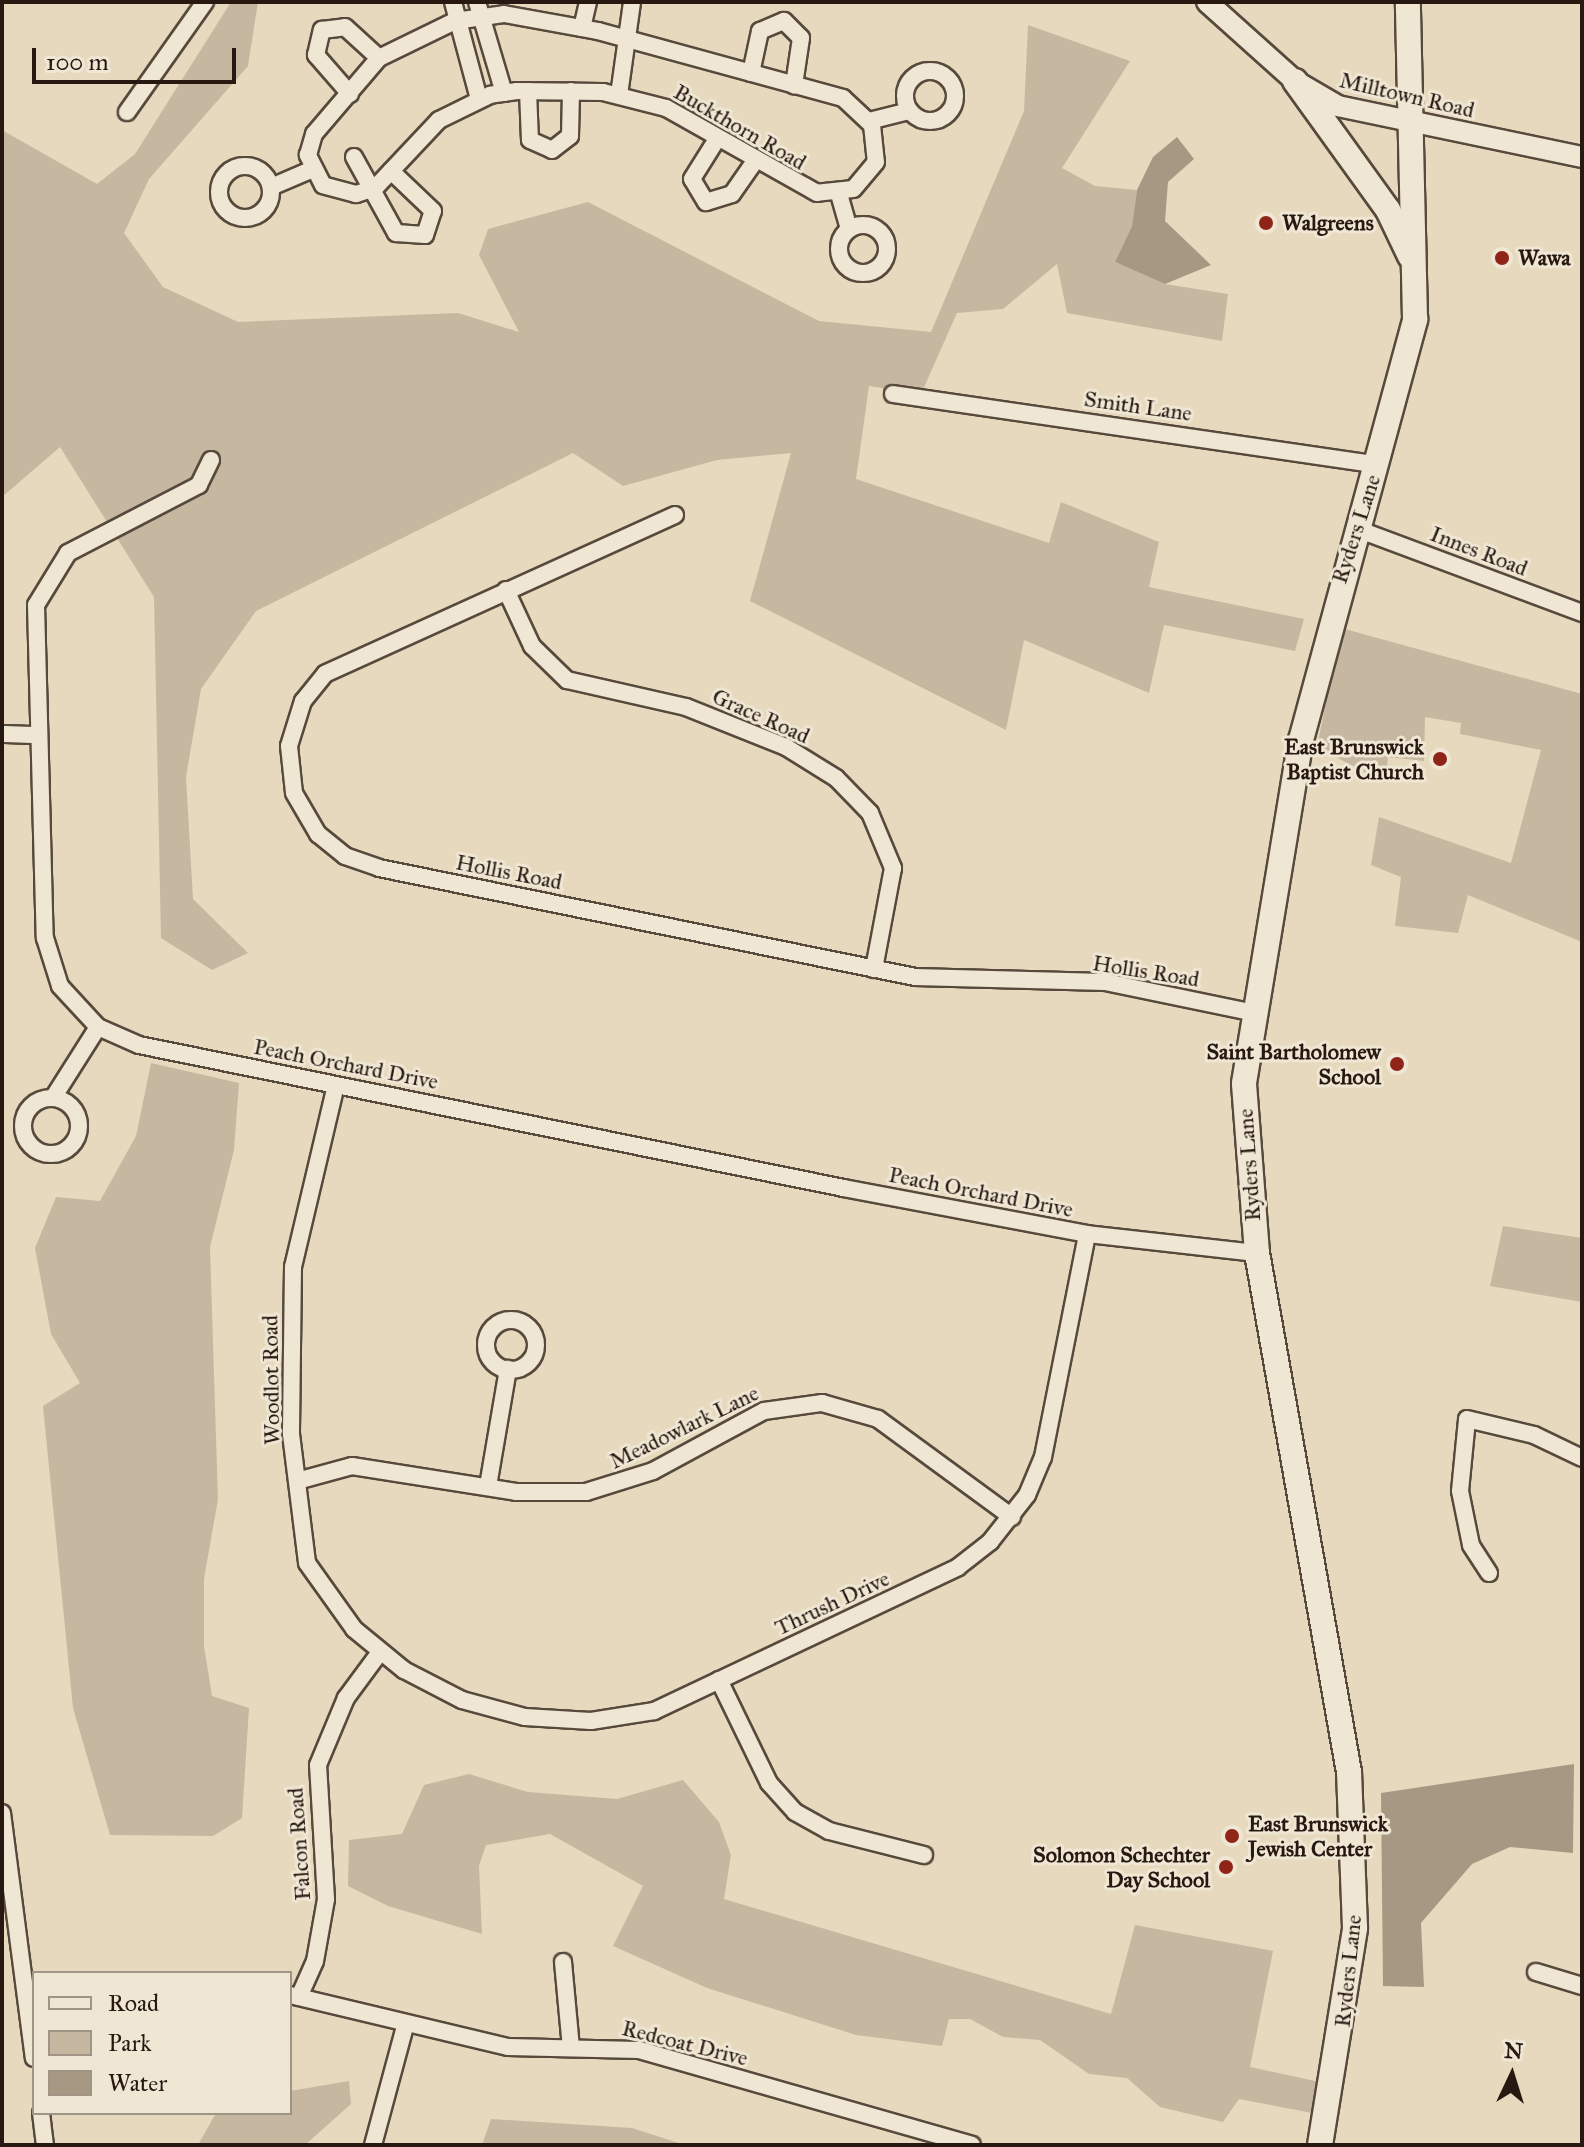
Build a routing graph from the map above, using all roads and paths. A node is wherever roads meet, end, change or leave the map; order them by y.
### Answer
1 (205, 2) edge
2 (453, 2) edge
3 (588, 2) edge
4 (632, 2) edge
5 (1207, 2) edge
6 (1408, 2) edge
7 (479, 9) edge
8 (455, 21) junction
9 (582, 28) junction
10 (627, 39) junction
11 (379, 58) junction
12 (751, 73) junction
13 (1295, 81) junction
14 (794, 85) junction
15 (528, 91) junction
16 (571, 91) junction
17 (504, 93) junction
18 (350, 94) junction
19 (619, 95) junction
20 (479, 99) junction
21 (127, 112) dead end
22 (905, 112) dead end
23 (869, 121) junction
24 (1413, 122) junction
25 (717, 139) junction
26 (354, 157) dead end
27 (1582, 157) edge
28 (755, 161) junction
29 (313, 169) junction
30 (391, 171) junction
31 (271, 187) dead end
32 (372, 189) junction
33 (839, 194) junction
34 (848, 226) dead end
35 (1413, 263) junction
36 (893, 394) dead end
37 (211, 460) dead end
38 (1377, 465) junction
39 (675, 515) dead end
40 (1360, 530) junction
41 (506, 590) junction
42 (1582, 613) edge
43 (2, 734) edge
44 (38, 735) junction
45 (874, 969) junction
46 (1255, 1013) junction
47 (98, 1027) junction
48 (336, 1085) junction
49 (53, 1098) dead end
50 (1087, 1234) junction
51 (1257, 1253) junction
52 (508, 1369) dead end
53 (1582, 1458) edge
54 (297, 1481) junction
55 (488, 1486) junction
56 (1012, 1517) junction
57 (1489, 1573) dead end
58 (380, 1652) junction
59 (719, 1680) junction
60 (2, 1813) edge
61 (924, 1855) dead end
62 (563, 1962) dead end
63 (1536, 1972) dead end
64 (1582, 1986) edge
65 (294, 1996) edge
66 (406, 2023) junction
67 (32, 2043) edge
68 (571, 2048) junction
69 (41, 2115) edge
70 (45, 2145) edge
71 (373, 2145) edge
72 (972, 2145) edge
73 (1320, 2145) edge

1 - 21 street
2 - 8 street
3 - 9 street
4 - 10 street
5 - 13 street, Milltown Road
6 - 24 main road, Ryders Lane
7 - 8 street, Buckthorn Road
7 - 9 street, Buckthorn Road
7 - 17 street
8 - 11 street, Buckthorn Road
8 - 20 street
9 - 10 street, Buckthorn Road
10 - 12 street, Buckthorn Road
10 - 19 street
11 - 18 street, Buckthorn Road
11 - 18 street
12 - 14 street, Buckthorn Road
12 - 14 street
13 - 24 street, Milltown Road
13 - 35 main road
14 - 23 street, Buckthorn Road
15 - 16 street, Buckthorn Road
15 - 16 street
15 - 17 street, Buckthorn Road
16 - 19 street, Buckthorn Road
17 - 20 street, Buckthorn Road
18 - 29 street, Buckthorn Road
19 - 25 street, Buckthorn Road
20 - 30 street, Buckthorn Road
22 - 23 street
23 - 33 street
24 - 27 street, Milltown Road
24 - 35 main road, Ryders Lane
25 - 28 street, Buckthorn Road
25 - 28 street
26 - 32 street
28 - 33 street, Buckthorn Road
29 - 31 street
29 - 32 street
30 - 32 street, Buckthorn Road
30 - 32 street
33 - 34 street
35 - 38 main road, Ryders Lane
36 - 38 street, Smith Lane
37 - 44 street, Peach Orchard Drive
38 - 40 main road, Ryders Lane
39 - 41 street, Hollis Road
40 - 42 street, Innes Road
40 - 46 main road, Ryders Lane
41 - 45 street, Grace Road
41 - 45 street, Hollis Road
43 - 44 street
44 - 47 street, Peach Orchard Drive
45 - 46 street, Hollis Road
46 - 51 main road, Ryders Lane
47 - 48 street, Peach Orchard Drive
47 - 49 street
48 - 50 street, Peach Orchard Drive
48 - 54 street, Woodlot Road
50 - 51 street, Peach Orchard Drive
50 - 56 street, Thrush Drive
51 - 73 main road, Ryders Lane
52 - 55 street
53 - 57 street
54 - 55 street, Meadowlark Lane
54 - 58 street, Woodlot Road
55 - 56 street, Meadowlark Lane
56 - 59 street, Thrush Drive
58 - 59 street, Thrush Drive
58 - 65 street, Falcon Road
59 - 61 street
60 - 67 street
62 - 68 street
63 - 64 street
65 - 66 street, Redcoat Drive
66 - 68 street, Redcoat Drive
66 - 71 street
68 - 72 street, Redcoat Drive
69 - 70 street

